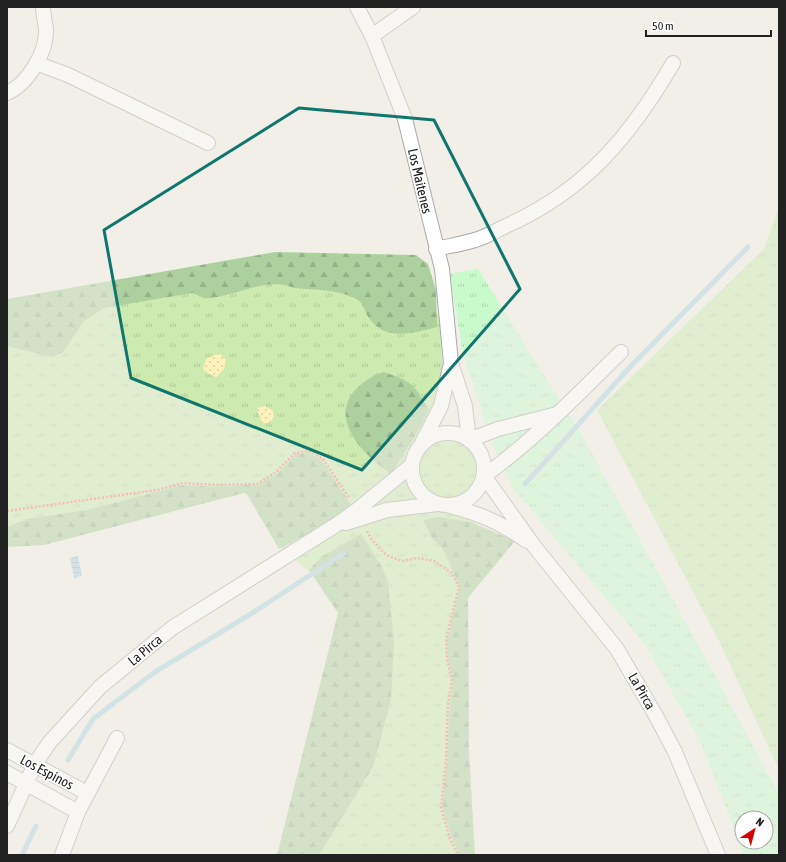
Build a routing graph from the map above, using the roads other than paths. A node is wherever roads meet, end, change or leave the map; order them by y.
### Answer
1 (43, 7) edge
2 (357, 7) edge
3 (413, 7) edge
4 (372, 36) junction
5 (36, 63) junction
6 (673, 63) dead end
7 (7, 93) edge
8 (208, 143) dead end
9 (436, 249) junction
10 (622, 352) dead end
11 (451, 363) junction
12 (559, 413) junction
13 (469, 440) junction
14 (421, 445) junction
15 (412, 465) junction
16 (484, 476) junction
17 (443, 505) junction
18 (359, 515) junction
19 (534, 546) junction
20 (117, 738) dead end
21 (7, 750) edge
22 (35, 764) junction
23 (7, 773) edge
24 (26, 783) junction
25 (87, 793) junction
26 (78, 812) junction
27 (7, 826) edge
28 (62, 855) edge
29 (718, 855) edge

1 - 5 street
2 - 4 street, Los Maitenes
3 - 4 street
4 - 9 street, Los Maitenes
5 - 7 street
5 - 8 street
6 - 9 street
9 - 11 street, Los Maitenes
10 - 12 street
11 - 13 street, Los Maitenes
11 - 14 street, Los Maitenes
12 - 13 street
12 - 16 street
13 - 14 street
13 - 16 street
14 - 15 street
15 - 17 street
15 - 18 street, La Pirca
16 - 17 street
16 - 19 street, La Pirca
17 - 18 street, La Pirca
17 - 19 street, La Pirca
18 - 22 street, La Pirca
19 - 29 street, La Pirca
20 - 25 street
21 - 22 street, Los Espinos
22 - 24 street, La Pirca
22 - 25 street, Los Espinos
23 - 24 street, Los Espinos
24 - 26 street, Los Espinos
24 - 27 street, La Pirca
25 - 26 street
26 - 28 street

